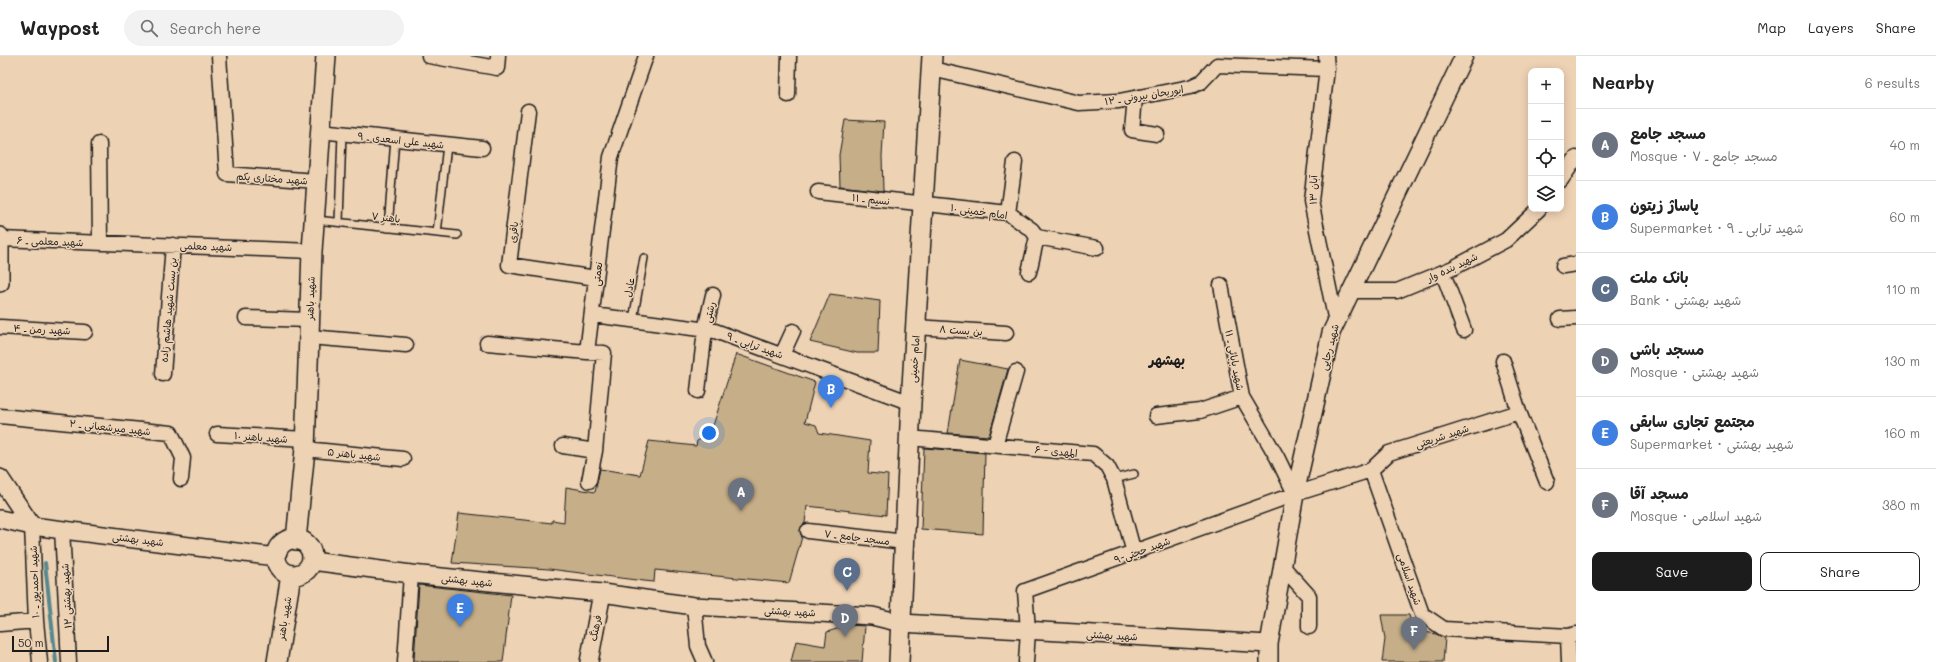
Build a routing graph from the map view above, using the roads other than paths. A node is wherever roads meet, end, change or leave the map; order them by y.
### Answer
1 (219, 56) edge
2 (326, 56) edge
3 (429, 56) edge
4 (646, 56) edge
5 (789, 56) edge
6 (1464, 56) edge
7 (497, 62) edge
8 (932, 62) edge
9 (1326, 63) edge
10 (788, 95) dead end
11 (1135, 98) junction
12 (528, 111) dead end
13 (320, 131) junction
14 (342, 133) junction
15 (1156, 134) dead end
16 (395, 139) junction
17 (98, 144) dead end
18 (447, 145) junction
19 (482, 148) dead end
20 (1576, 158) edge
21 (1015, 162) dead end
22 (1564, 176) edge
23 (316, 181) junction
24 (818, 192) dead end
25 (923, 204) junction
26 (1536, 212) edge
27 (1008, 213) junction
28 (313, 219) junction
29 (339, 222) junction
30 (388, 228) junction
31 (437, 233) junction
32 (457, 236) dead end
33 (1037, 237) junction
34 (0, 238) edge
35 (100, 243) junction
36 (173, 245) junction
37 (1096, 248) dead end
38 (312, 251) junction
39 (644, 258) dead end
40 (1029, 272) dead end
41 (1443, 273) junction
42 (596, 278) junction
43 (0, 282) edge
44 (1221, 285) dead end
45 (1352, 291) junction
46 (713, 295) dead end
47 (593, 315) junction
48 (246, 318) dead end
49 (1576, 318) edge
50 (633, 320) junction
51 (1560, 320) dead end
52 (1336, 322) junction
53 (916, 327) junction
54 (0, 328) edge
55 (309, 328) junction
56 (705, 330) junction
57 (1464, 330) dead end
58 (793, 331) dead end
59 (85, 332) dead end
60 (1006, 333) dead end
61 (487, 343) dead end
62 (406, 345) dead end
63 (587, 352) junction
64 (782, 355) junction
65 (1503, 361) dead end
66 (1016, 372) dead end
67 (163, 374) dead end
68 (698, 391) dead end
69 (1242, 397) junction
70 (911, 403) junction
71 (1519, 412) junction
72 (0, 416) edge
73 (1156, 416) dead end
74 (217, 434) dead end
75 (909, 438) junction
76 (305, 444) junction
77 (995, 445) junction
78 (563, 446) dead end
79 (595, 451) junction
80 (403, 460) dead end
81 (1371, 470) junction
82 (1134, 474) dead end
83 (0, 478) edge
84 (181, 479) dead end
85 (1114, 479) junction
86 (589, 481) dead end
87 (1547, 482) dead end
88 (1295, 494) junction
89 (0, 519) edge
90 (32, 526) junction
91 (62, 530) junction
92 (808, 531) dead end
93 (296, 540) junction
94 (905, 542) junction
95 (1134, 553) junction
96 (276, 557) junction
97 (312, 561) junction
98 (1283, 567) junction
99 (411, 574) junction
100 (291, 575) junction
101 (602, 593) junction
102 (694, 606) junction
103 (36, 621) junction
104 (901, 623) junction
105 (0, 624) edge
106 (1309, 628) dead end
107 (1028, 630) junction
108 (1572, 635) edge
109 (1269, 644) junction
110 (40, 662) edge
111 (69, 662) edge
112 (277, 662) edge
113 (404, 662) edge
114 (589, 662) edge
115 (705, 662) edge
116 (899, 662) edge
117 (1026, 662) edge
118 (1269, 662) edge
119 (1569, 662) edge

1 - 23 street, شهید مختاری یکم
2 - 13 main road, شهید باهنر
3 - 7 street
4 - 42 street, نعمتی
5 - 10 street
6 - 45 street, شهید رجایی
8 - 11 street, ابوریحان بیرونی ـ ۱۲
8 - 25 main road, امام خمینی
9 - 11 street, ابوریحان بیرونی ـ ۱۲
9 - 52 street, ۱۳ آبان
11 - 15 street
12 - 42 street, باقری
13 - 14 street, شهید علی اسعدی ـ ۹
13 - 23 main road, شهید باهنر
14 - 16 street, شهید علی اسعدی ـ ۹
14 - 29 lane
16 - 18 street, شهید علی اسعدی ـ ۹
16 - 30 lane
17 - 35 street
18 - 19 street, شهید علی اسعدی ـ ۹
18 - 31 lane
20 - 22 street
21 - 27 street
23 - 28 main road, شهید باهنر
24 - 25 street, نسیم ـ ۱۱
25 - 27 street, امام خمینی ۱۰
25 - 53 main road, امام خمینی
26 - 41 street, شهید بنده وار
27 - 33 street, امام خمینی ۱۰
28 - 29 lane, باهنر ۷
28 - 38 main road, شهید باهنر
29 - 30 lane, باهنر ۷
30 - 31 lane, باهنر ۷
31 - 32 lane, باهنر ۷
33 - 37 street
33 - 40 street
34 - 35 street, شهید معلمی ـ ۶
34 - 43 street
35 - 36 street, شهید معلمی
36 - 38 street, شهید معلمی
36 - 67 street, بن بست شهید هاشم زاده
38 - 55 main road, شهید باهنر
39 - 50 lane, عادل
41 - 45 street, شهید بنده وار
41 - 57 street
42 - 47 street, نعمتی
44 - 69 street, شهید بابائی ـ ۱۱
45 - 52 street, شهید رجایی
46 - 56 street, رشتی
47 - 50 street, شهید ترابی ـ ۹
47 - 63 street, نعمتی
48 - 55 street
49 - 51 street
50 - 56 street, شهید ترابی ـ ۹
52 - 88 street, شهید رجایی
53 - 60 street, بن بست ۸
53 - 70 main road, امام خمینی
54 - 59 street, شهید رمن ـ ۴
55 - 62 street
55 - 76 main road, شهید باهنر
56 - 64 street, شهید ترابی ـ ۹
56 - 68 street, رشتی
58 - 64 street
61 - 63 street
63 - 79 street
64 - 70 street, شهید ترابی ـ ۹
65 - 71 street
66 - 77 street
69 - 73 street
69 - 88 street, شهید بابائی ـ ۱۱
70 - 75 main road, امام خمینی
71 - 81 street, شهید شریعتی
71 - 87 street
72 - 84 street, شهید میرشعبانی ـ ۲
74 - 76 street, شهید باهنر ۱۰
75 - 77 street, المهدی - ۶
75 - 94 main road, امام خمینی
76 - 80 street, شهید باهنر ۵
76 - 93 main road, شهید باهنر
77 - 85 street, المهدی - ۶
78 - 79 street
79 - 86 street
81 - 88 street
81 - 108 street, شهید اسلامی
82 - 85 lane
83 - 90 street
85 - 95 street, المهدی - ۶
88 - 95 street, شهید حجتی-۹
88 - 98 street, شهید رجایی
89 - 90 street, شهید بهشتی
90 - 91 street, شهید بهشتی
90 - 103 street, شهید احمدپور ـ ۱۰
91 - 96 street, شهید بهشتی
91 - 111 street, شهید بهشتی ۱۲
92 - 94 street, مسجد جامع ـ ۷
93 - 96 main road
93 - 97 main road
94 - 104 main road, امام خمینی
95 - 107 street, شهید حجتی-۹
96 - 100 main road
97 - 99 street, شهید بهشتی
97 - 100 main road
98 - 106 street
98 - 109 street, شهید رجایی
99 - 101 street, شهید بهشتی
99 - 113 street
100 - 112 main road, شهید باهنر
101 - 102 street, شهید بهشتی
101 - 114 street, فرهنگ
102 - 104 street, شهید بهشتی
102 - 115 street
103 - 105 street
103 - 110 street, شهید احمدپور ـ ۱۰
104 - 107 street, شهید بهشتی
104 - 116 main road, امام خمینی
107 - 109 street, شهید بهشتی
107 - 117 street
108 - 119 street
109 - 118 street, شهید رجایی

